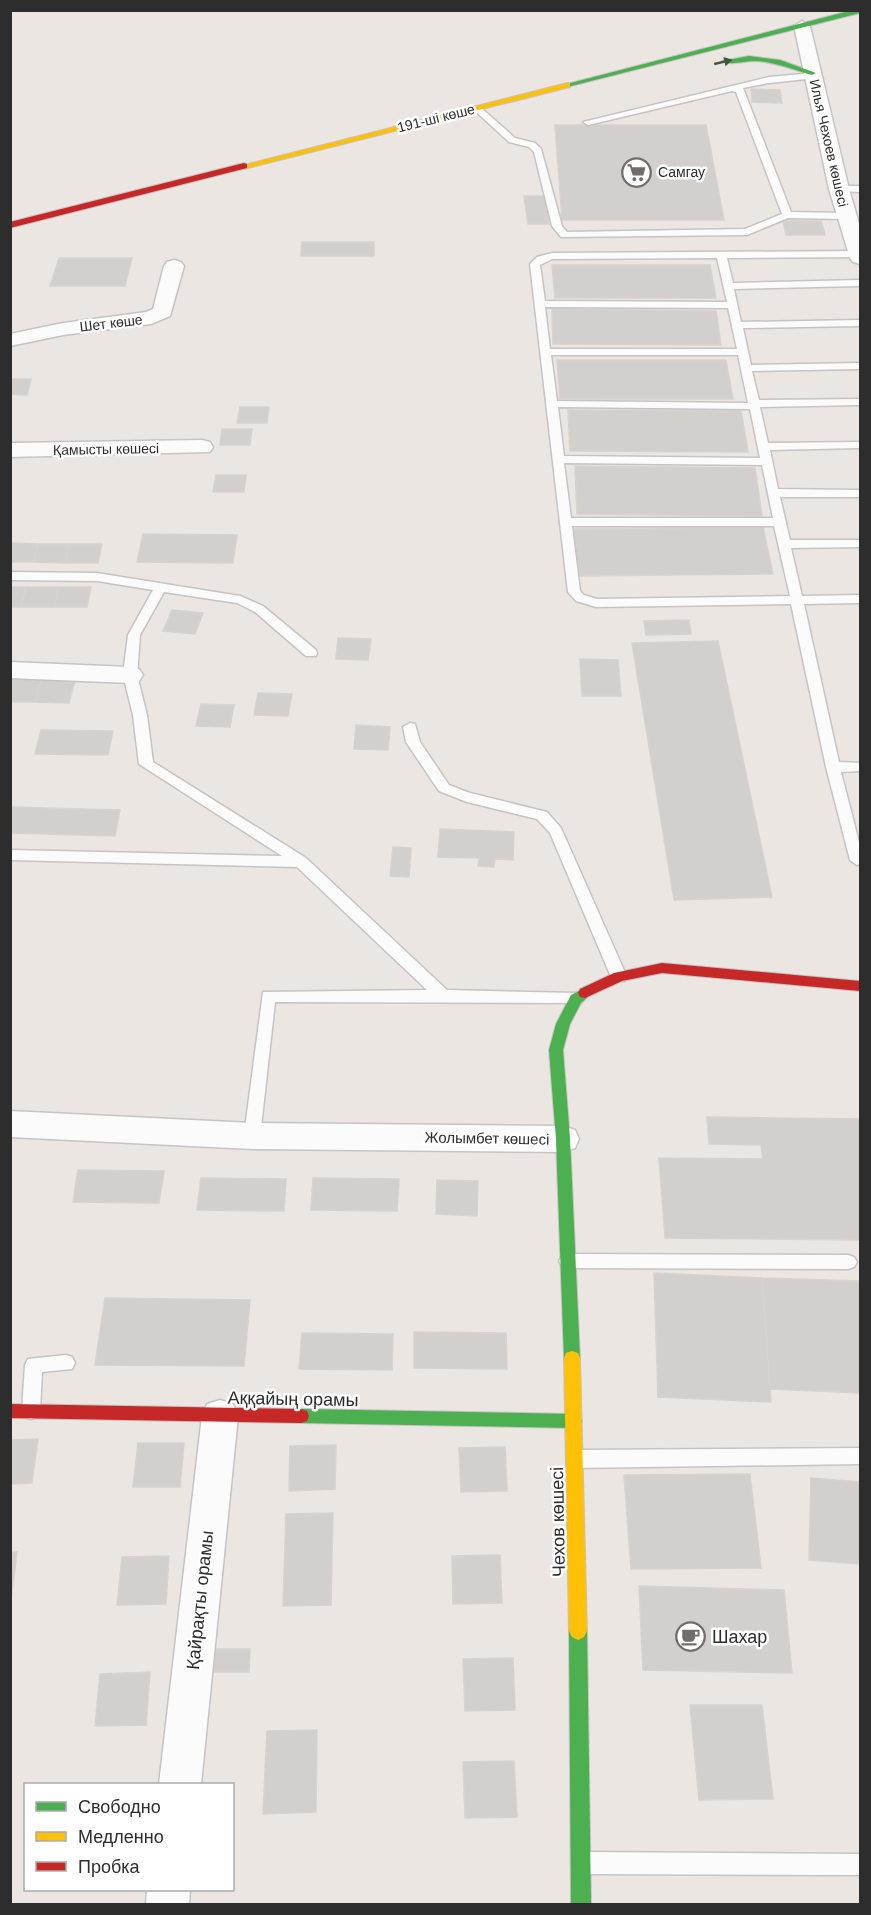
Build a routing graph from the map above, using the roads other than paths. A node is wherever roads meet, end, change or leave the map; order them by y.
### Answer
1 (861, 10) edge
2 (802, 26) junction
3 (710, 65) dead end
4 (624, 71) junction
5 (672, 73) dead end
6 (812, 75) junction
7 (732, 88) junction
8 (476, 108) junction
9 (588, 122) dead end
10 (839, 189) junction
11 (861, 189) edge
12 (787, 215) junction
13 (846, 216) junction
14 (10, 225) edge
15 (722, 256) junction
16 (860, 256) edge
17 (174, 266) dead end
18 (861, 283) edge
19 (729, 286) junction
20 (540, 304) junction
21 (734, 305) junction
22 (861, 323) edge
23 (738, 325) junction
24 (10, 340) edge
25 (545, 352) junction
26 (744, 352) junction
27 (861, 366) edge
28 (747, 368) junction
29 (861, 402) edge
30 (755, 404) junction
31 (551, 405) junction
32 (861, 446) edge
33 (202, 447) dead end
34 (764, 447) junction
35 (10, 450) edge
36 (557, 459) junction
37 (767, 462) junction
38 (774, 492) junction
39 (861, 493) edge
40 (564, 522) junction
41 (780, 522) junction
42 (861, 543) edge
43 (785, 544) junction
44 (10, 576) edge
45 (161, 586) junction
46 (861, 599) edge
47 (798, 600) junction
48 (311, 652) dead end
49 (10, 670) edge
50 (130, 675) junction
51 (410, 727) dead end
52 (833, 767) junction
53 (861, 767) edge
54 (10, 855) edge
55 (857, 860) dead end
56 (301, 862) junction
57 (619, 977) junction
58 (861, 986) edge
59 (443, 996) junction
60 (576, 999) junction
61 (10, 1124) edge
62 (252, 1136) junction
63 (563, 1139) junction
64 (568, 1262) junction
65 (848, 1262) dead end
66 (66, 1363) dead end
67 (10, 1411) edge
68 (31, 1412) junction
69 (220, 1416) junction
70 (574, 1421) junction
71 (861, 1456) edge
72 (575, 1459) junction
73 (180, 1783) edge
74 (582, 1863) junction
75 (861, 1865) edge
76 (581, 1905) edge

1 - 2 main road, 191-ші көше
2 - 4 main road, 191-ші көше
2 - 6 street, Илья Чехоев көшесі
3 -> 6 main road
4 - 5 main road
4 - 8 main road, 191-ші көше
6 - 7 lane
6 - 10 street, Илья Чехоев көшесі
7 - 9 lane
7 - 12 lane
8 - 12 lane
8 - 14 main road, 191-ші көше
10 - 11 lane
10 - 13 street, Илья Чехоев көшесі
12 - 13 lane
13 - 16 street, Илья Чехоев көшесі
15 - 16 lane
15 - 19 lane
15 - 20 lane
17 - 24 street, Шет көше
18 - 19 lane
19 - 21 lane
20 - 21 lane
20 - 25 lane
21 - 23 lane
22 - 23 lane
23 - 26 lane
25 - 26 lane
25 - 31 lane
26 - 28 lane
27 - 28 lane
28 - 30 lane
29 - 30 lane
30 - 31 lane
30 - 34 lane
31 - 36 lane
32 - 34 lane
33 - 35 street, Қамысты көшесі
34 - 37 lane
36 - 37 lane
36 - 40 lane
37 - 38 lane
38 - 39 lane
38 - 41 lane
40 - 41 lane
40 - 47 lane
41 - 43 lane
42 - 43 lane
43 - 47 lane
44 - 45 lane
45 - 48 lane
45 - 50 lane
46 - 47 lane
47 - 52 lane
49 - 50 street
50 - 56 lane
51 - 57 lane
52 - 53 lane
52 - 55 lane
54 - 56 lane
56 - 59 lane
57 - 58 main road
57 - 60 main road
59 - 60 lane
59 - 62 lane
60 - 63 main road, Жолымбет көшесі
61 - 62 street, Жолымбет көшесі
62 - 63 street, Жолымбет көшесі
63 - 64 main road, Чехов көшесі
64 - 65 lane
64 - 70 main road, Чехов көшесі
66 - 68 lane
67 - 68 main road, Аққайың орамы
68 - 69 main road, Аққайың орамы
69 - 70 main road, Аққайың орамы
69 - 73 street, Қайрақты орамы
70 - 72 main road, Чехов көшесі
71 - 72 lane
72 - 74 main road, Чехов көшесі
74 - 75 lane
74 - 76 main road, Чехов көшесі

